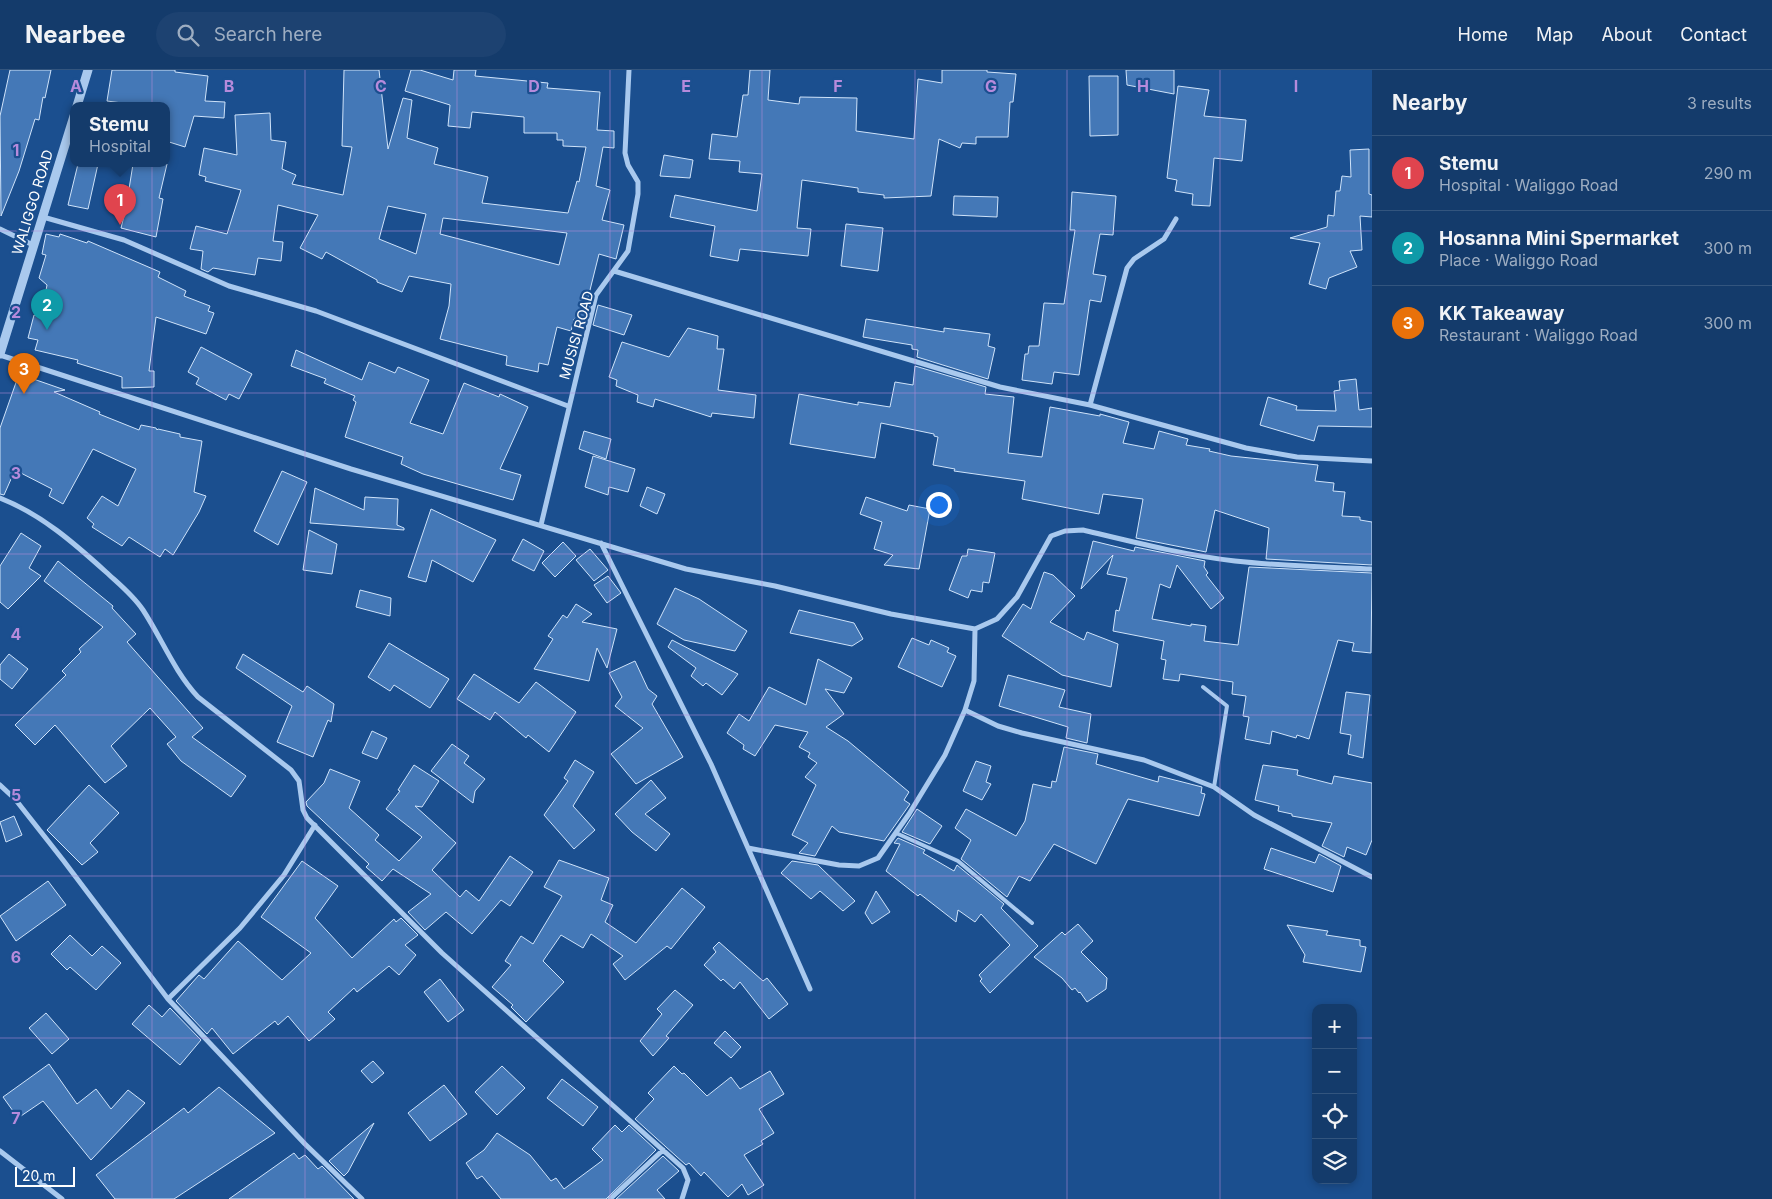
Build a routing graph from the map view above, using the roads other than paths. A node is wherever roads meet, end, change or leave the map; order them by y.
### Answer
1 (88, 70) edge
2 (628, 70) edge
3 (78, 102) edge
4 (70, 129) edge
5 (42, 217) junction
6 (1176, 219) dead end
7 (0, 229) edge
8 (33, 245) junction
9 (614, 271) junction
10 (0, 355) edge
11 (1090, 405) junction
12 (568, 406) junction
13 (1372, 461) edge
14 (0, 498) edge
15 (540, 525) junction
16 (602, 543) junction
17 (1372, 569) edge
18 (975, 629) junction
19 (1203, 687) dead end
20 (965, 710) junction
21 (0, 785) edge
22 (1214, 787) junction
23 (315, 825) junction
24 (896, 833) junction
25 (748, 848) junction
26 (1372, 877) edge
27 (1032, 923) dead end
28 (810, 989) dead end
29 (168, 999) junction
30 (663, 1150) junction
31 (0, 1151) edge
32 (62, 1199) edge
33 (362, 1199) edge
34 (610, 1199) edge
35 (682, 1199) edge

1 - 3 street
2 - 9 street, MUSISI ROAD
4 - 5 street, WALIGGO ROAD
5 - 8 street, WALIGGO ROAD
5 - 12 street
6 - 11 street
7 - 8 street
8 - 10 street, WALIGGO ROAD
9 - 11 street
9 - 12 street, MUSISI ROAD
10 - 15 street
11 - 13 street
12 - 15 street, MUSISI ROAD
14 - 23 street
15 - 16 street
16 - 18 street
16 - 25 street
17 - 18 street
18 - 20 street
19 - 22 lane
20 - 22 street
20 - 24 street
21 - 29 street
22 - 26 street
23 - 29 street
23 - 30 street
24 - 25 street
24 - 27 lane
25 - 28 street
29 - 33 street
30 - 34 street
30 - 35 street
31 - 32 street

